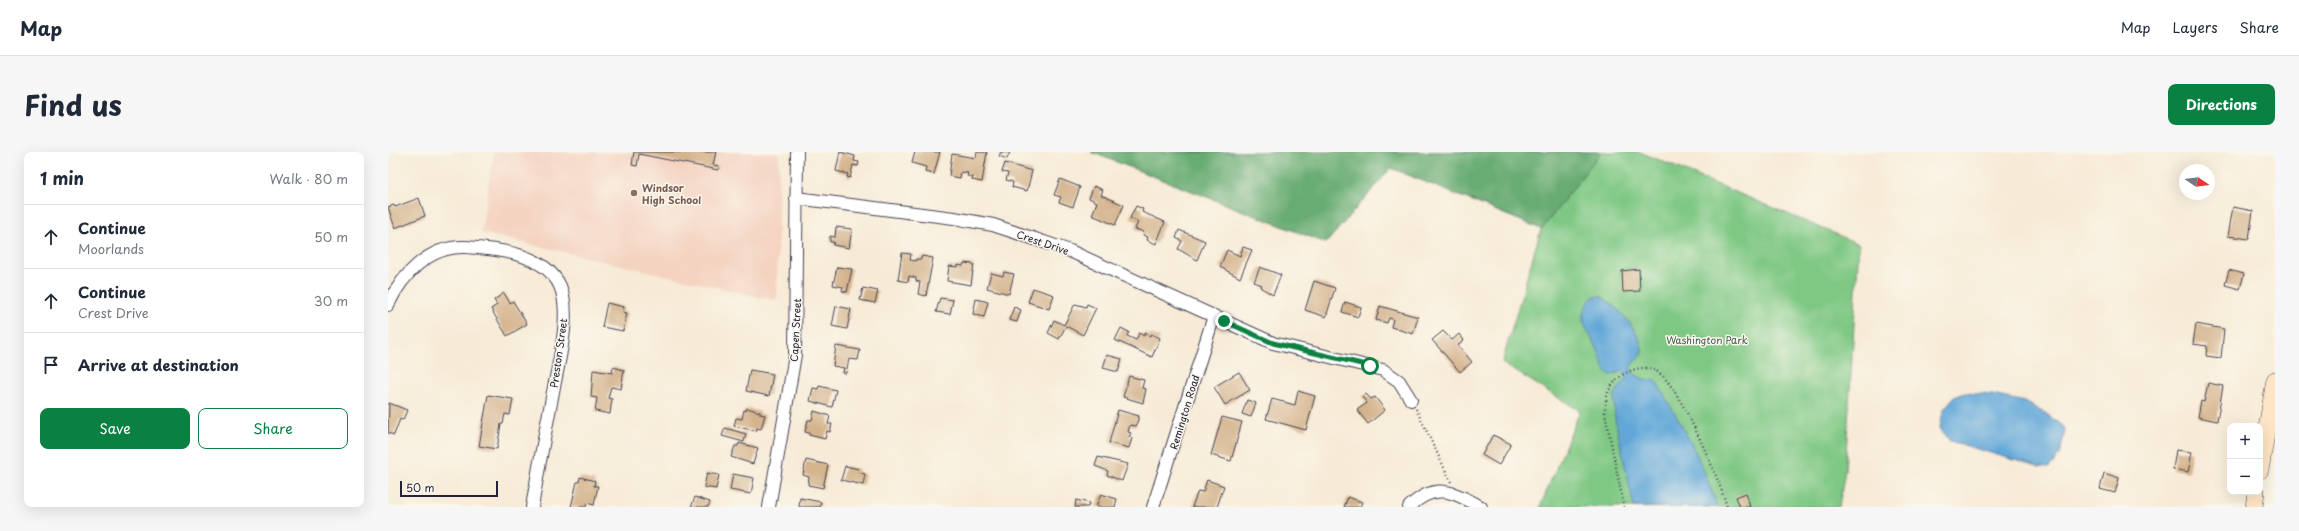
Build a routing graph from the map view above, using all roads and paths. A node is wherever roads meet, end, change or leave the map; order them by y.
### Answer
1 (798, 152) edge
2 (796, 198) junction
3 (388, 305) edge
4 (1214, 316) junction
5 (2275, 380) edge
6 (1411, 400) joint
7 (2262, 459) edge
8 (1447, 471) dead end
9 (2256, 495) edge
10 (532, 507) edge
11 (770, 507) edge
12 (1152, 507) edge
13 (1409, 507) edge
14 (1480, 507) edge
15 (1624, 507) edge
16 (1727, 507) edge
17 (2254, 507) edge

1 - 2 street, Capen Street
2 - 4 street, Crest Drive
2 - 11 street, Capen Street
3 - 10 street, Preston Street
4 - 6 street, Crest Drive
4 - 12 street, Remington Road
5 - 7 main road
6 - 8 path
9 - 17 main road
13 - 14 street
15 - 16 path

